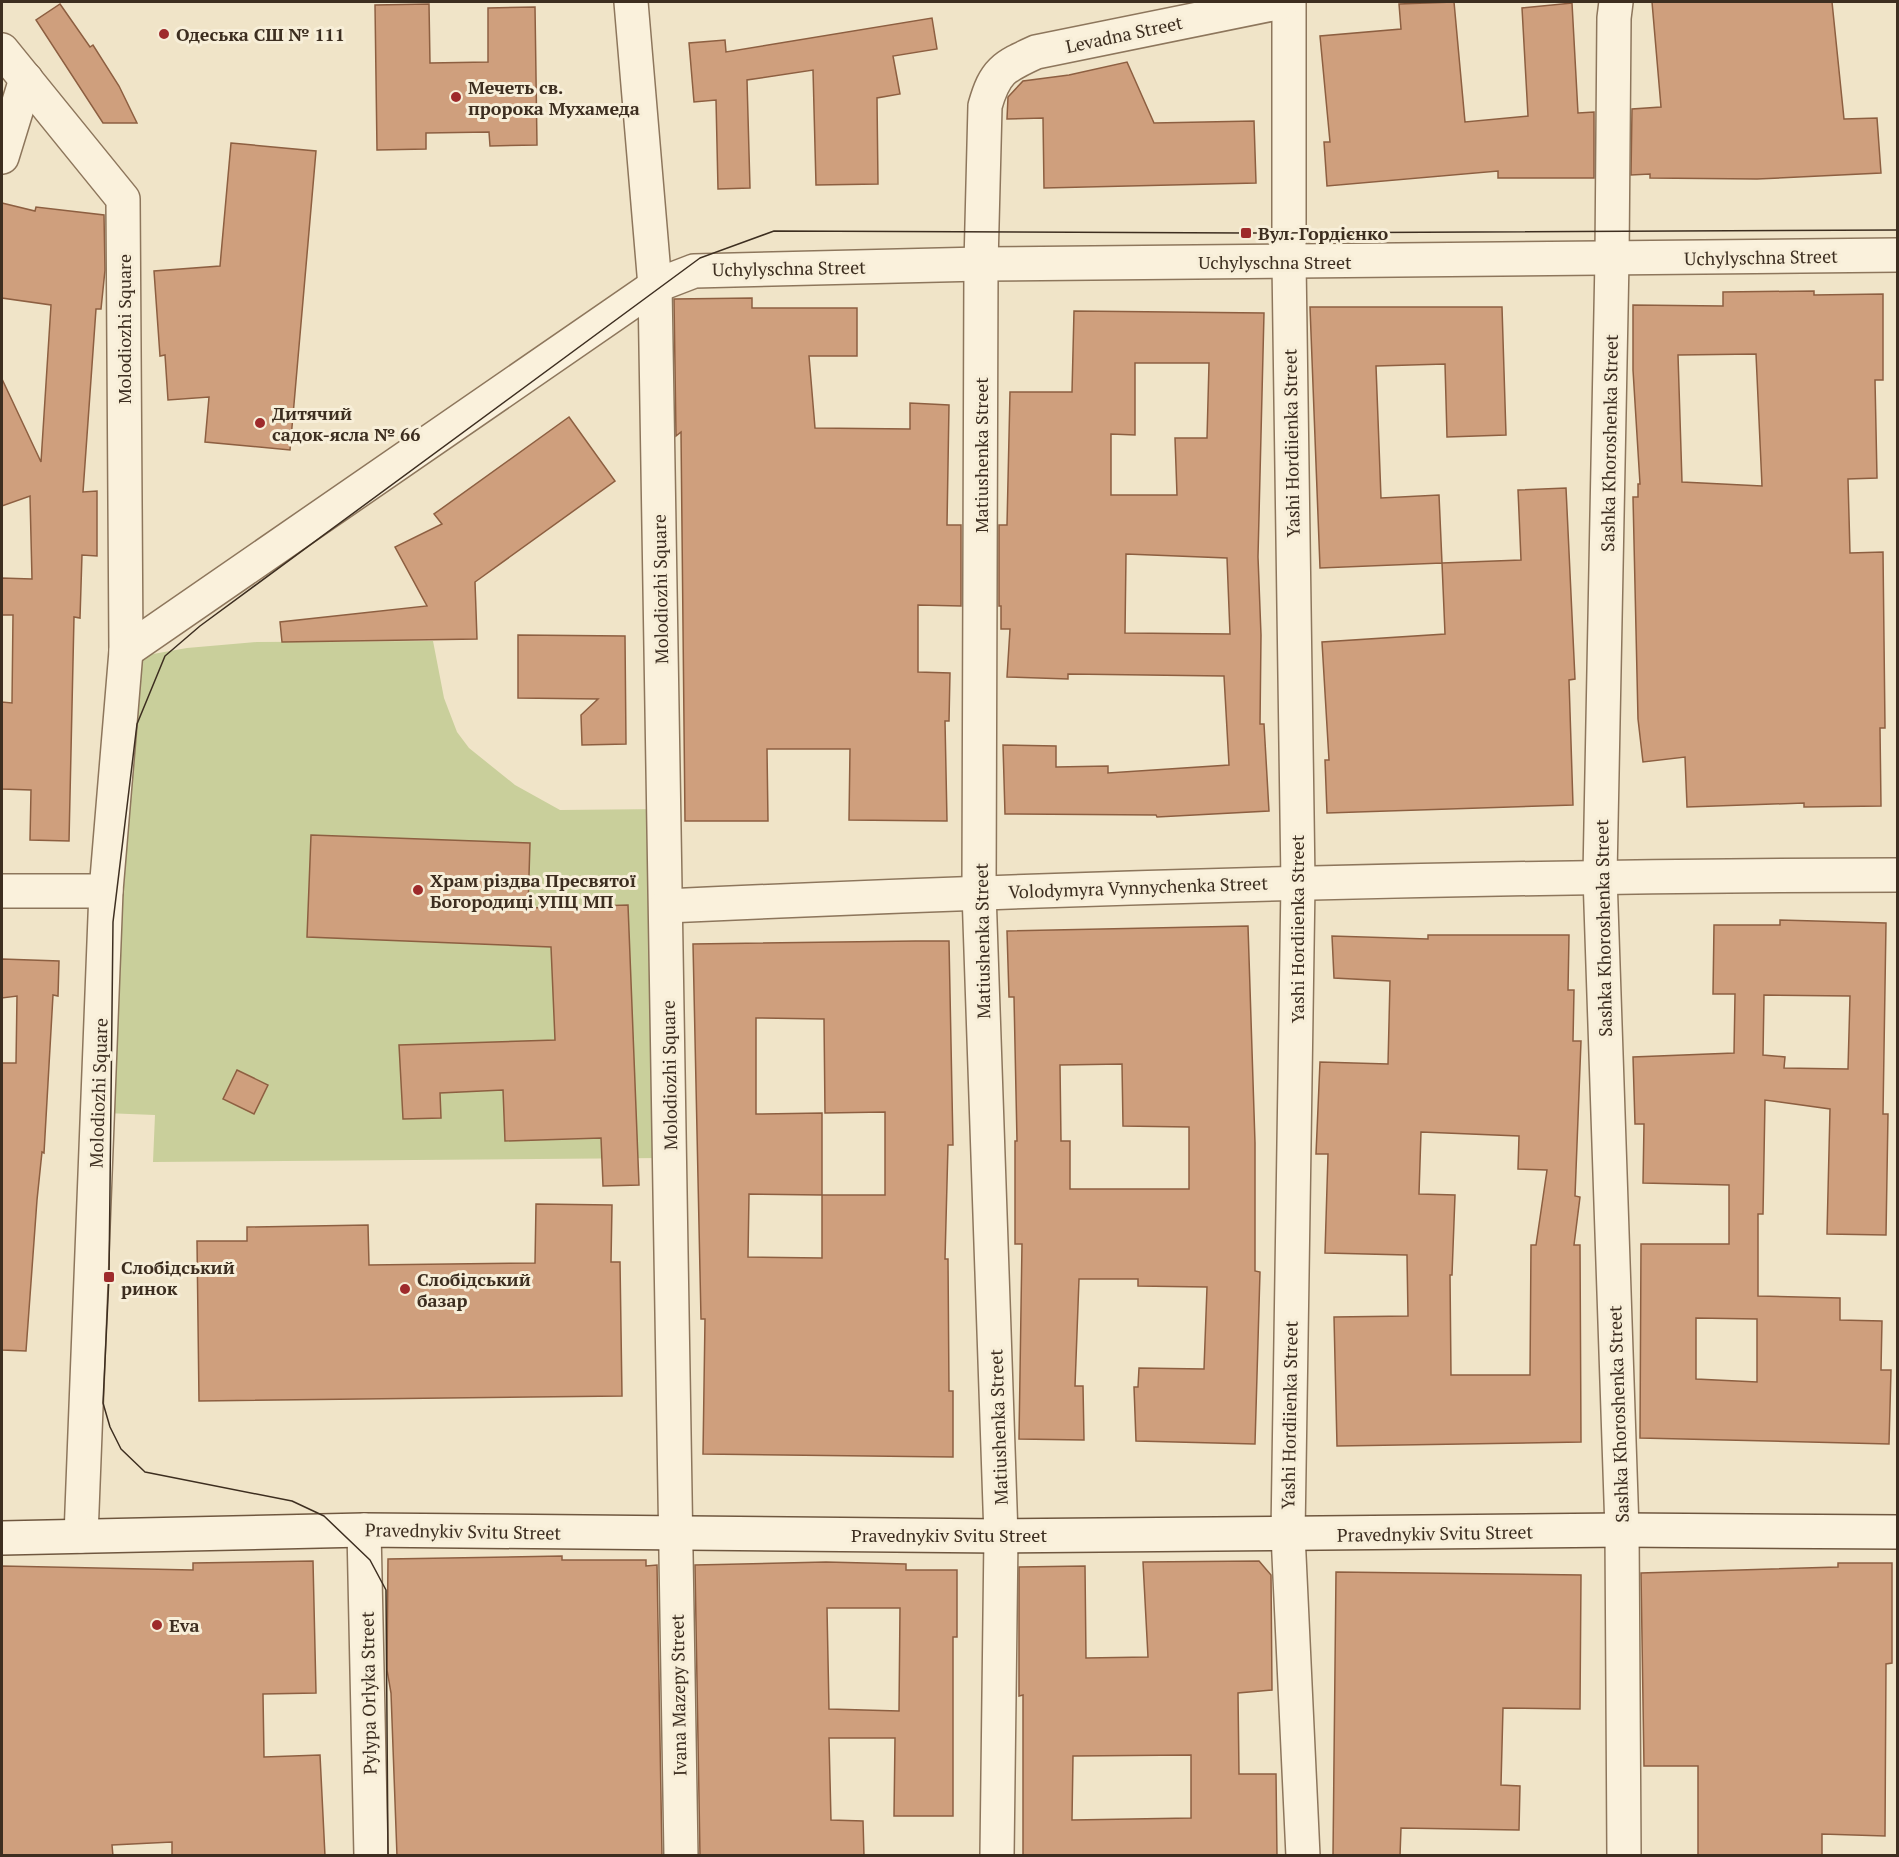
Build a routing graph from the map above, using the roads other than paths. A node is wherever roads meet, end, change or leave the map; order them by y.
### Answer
1 (631, 2) edge
2 (1282, 2) edge
3 (1288, 2) edge
4 (1616, 2) edge
5 (2, 50) edge
6 (1036, 52) joint
7 (26, 79) junction
8 (2, 157) edge
9 (1898, 255) edge
10 (1612, 259) junction
11 (1289, 262) junction
12 (981, 264) junction
13 (655, 286) junction
14 (126, 651) junction
15 (1898, 875) edge
16 (1600, 876) junction
17 (1298, 882) junction
18 (2, 891) edge
19 (106, 891) junction
20 (980, 892) junction
21 (666, 906) junction
22 (364, 1530) junction
23 (1622, 1530) junction
24 (1898, 1532) edge
25 (676, 1534) junction
26 (1287, 1534) junction
27 (81, 1536) junction
28 (1001, 1536) junction
29 (2, 1538) edge
30 (371, 1856) edge
31 (681, 1856) edge
32 (997, 1856) edge
33 (1303, 1856) edge
34 (1624, 1856) edge

1 - 13 street
2 - 6 street, Levadna Street
3 - 11 street, Yashi Hordiienka Street
4 - 10 street, Sashka Khoroshenka Street
5 - 7 street, Molodiozhi Square
6 - 12 street, Matiushenka Street
7 - 8 street
7 - 14 street, Molodiozhi Square
9 - 10 street, Uchylyschna Street
10 - 11 street, Uchylyschna Street
10 - 16 street, Sashka Khoroshenka Street
11 - 12 street, Uchylyschna Street
11 - 17 street, Yashi Hordiienka Street
12 - 13 street, Uchylyschna Street
12 - 20 street, Matiushenka Street
13 - 14 street
13 - 21 street, Molodiozhi Square
14 - 19 street, Molodiozhi Square
15 - 16 street, Volodymyra Vynnychenka Street
16 - 17 street, Volodymyra Vynnychenka Street
16 - 23 street, Sashka Khoroshenka Street
17 - 20 street, Volodymyra Vynnychenka Street
17 - 26 street, Yashi Hordiienka Street
18 - 19 street
19 - 27 street, Molodiozhi Square
20 - 21 street, Volodymyra Vynnychenka Street
20 - 28 street, Matiushenka Street
21 - 25 street, Molodiozhi Square
22 - 25 street, Pravednykiv Svitu Street
22 - 27 street, Pravednykiv Svitu Street
22 - 30 street, Pylypa Orlyka Street
23 - 24 street, Pravednykiv Svitu Street
23 - 26 street, Pravednykiv Svitu Street
23 - 34 street, Sashka Khoroshenka Street
25 - 28 street, Pravednykiv Svitu Street
25 - 31 street, Ivana Mazepy Street
26 - 28 street, Pravednykiv Svitu Street
26 - 33 street, Yashi Hordiienka Street
27 - 29 street, Pravednykiv Svitu Street
28 - 32 street, Matiushenka Street

